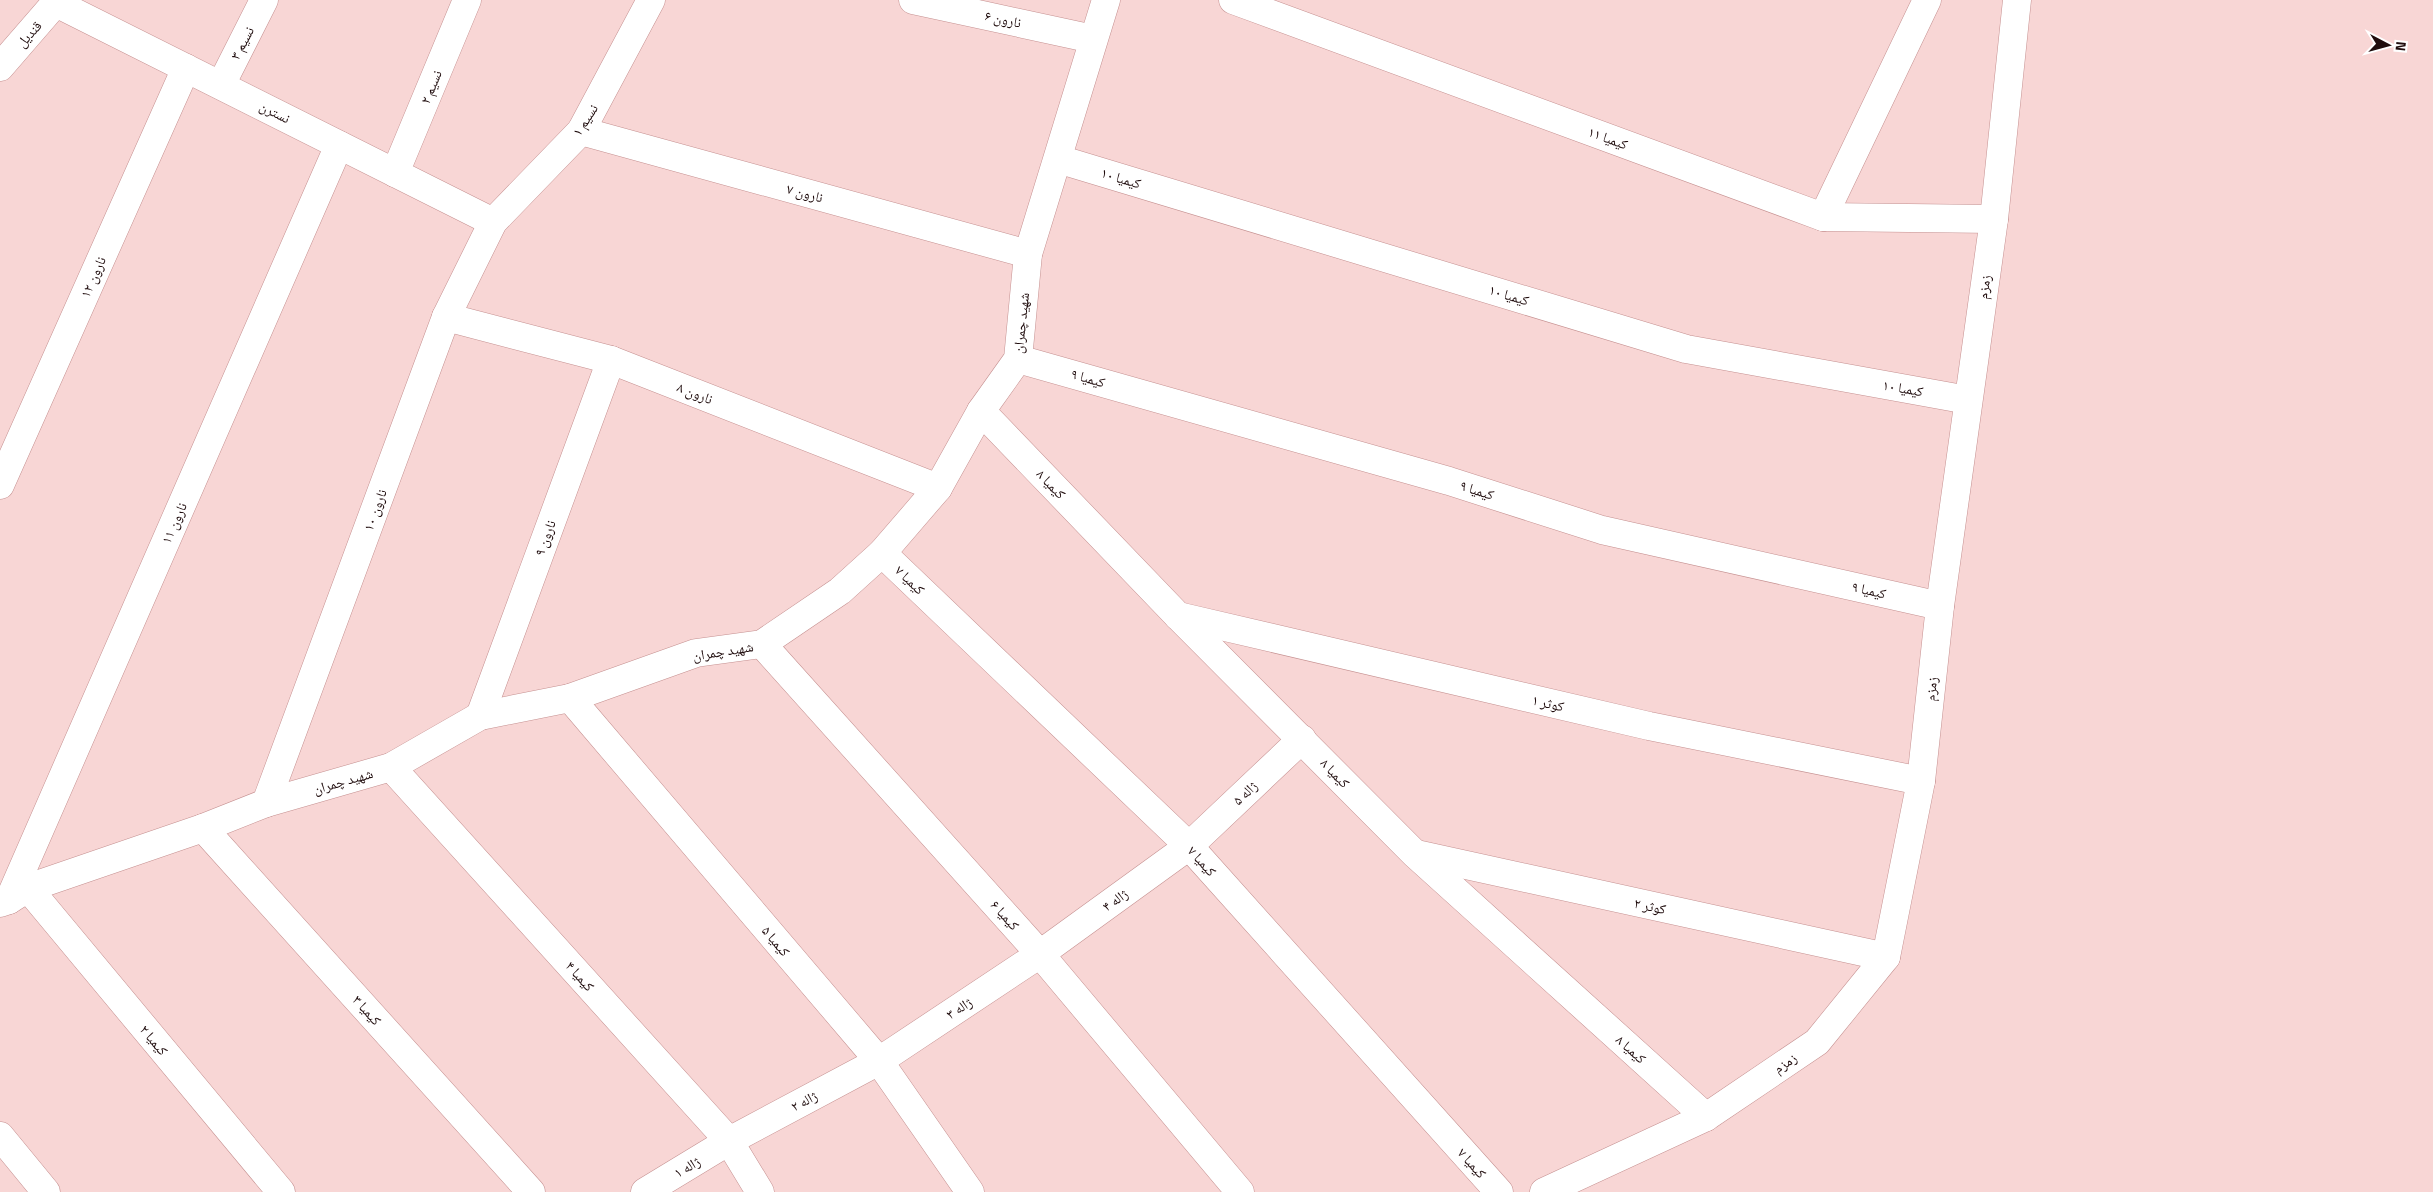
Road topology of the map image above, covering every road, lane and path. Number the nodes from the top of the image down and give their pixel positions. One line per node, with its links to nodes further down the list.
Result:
1 (264, 0): 13 (street, نسیم ۳)
2 (467, 0): 17 (street, نسیم ۲)
3 (651, 0): 14 (street, نسیم ۱)
4 (913, 0): 10 (street, نارون ۶)
5 (1106, 0): 10 (street, شهید چمران)
6 (1233, 0): 18 (street, کیمیا ۱۱)
7 (1927, 0): 18 (street)
8 (2016, 0): 19 (street, زمزم)
9 (57, 2): 11 (street, قندیل); 12 (street, نسترن)
10 (1093, 39): 16 (street, شهید چمران)
11 (0, 67)
12 (186, 68): 13 (street, نسترن); 27 (street, نارون ۱۲)
13 (221, 86): 15 (street, نسترن)
14 (582, 131): 20 (street, نسیم ۱); 21 (street, نارون ۷)
15 (340, 145): 17 (street, نسترن); 42 (street, نارون ۱۱)
16 (1058, 159): 21 (street, شهید چمران); 25 (street, کیمیا ۱۰)
17 (395, 173): 20 (street, نسترن)
18 (1823, 218): 19 (street, کیمیا ۱۱)
19 (1994, 219): 25 (street, زمزم)
20 (493, 222): 22 (street, نارون ۱۰)
21 (1028, 254): 23 (street, شهید چمران)
22 (446, 317): 24 (street, نارون ۸); 38 (street, نارون ۱۰)
23 (1018, 358): 26 (street, شهید چمران); 30 (street, کیمیا ۹)
24 (610, 360): 28 (street, نارون ۸); 34 (street, نارون ۹)
25 (1968, 400): 30 (street, زمزم)
26 (981, 411): 28 (street, شهید چمران); 31 (street, کیمیا ۸)
27 (0, 485)
28 (938, 488): 29 (street, شهید چمران)
29 (882, 553): 32 (street, شهید چمران); 40 (street, کیمیا ۷)
30 (1940, 606): 37 (street, زمزم)
31 (1178, 616): 35 (street, کیمیا ۸); 37 (street, کوثر ۱)
32 (762, 644): 33 (street, شهید چمران); 43 (street, کیمیا ۶)
33 (570, 698): 34 (street, شهید چمران); 45 (street, کیمیا ۵)
34 (480, 716): 36 (street, شهید چمران)
35 (1302, 739): 40 (street, ژاله ۵); 41 (street, کیمیا ۸)
36 (391, 767): 38 (street, شهید چمران); 48 (street, کیمیا ۴)
37 (1921, 781): 44 (street, زمزم)
38 (266, 803): 39 (street, شهید چمران)
39 (203, 828): 42 (street, شهید چمران); 51 (street, کیمیا ۳)
40 (1189, 846): 43 (street, ژاله ۴); 56 (street, کیمیا ۷)
41 (1414, 854): 44 (street, کوثر ۲); 46 (street, کیمیا ۸)
42 (12, 897): 50 (street, کیمیا ۲)
43 (1040, 954): 45 (street, ژاله ۳); 55 (street, کیمیا ۶)
44 (1886, 957): 46 (street, زمزم)
45 (879, 1061): 48 (street, ژاله ۲); 54 (street, کیمیا ۵)
46 (1706, 1117): 57 (street, زمزم)
47 (0, 1136): 49 (street)
48 (729, 1141): 52 (street, ژاله ۱); 53 (street, کیمیا ۴)
49 (46, 1192)
50 (281, 1192)
51 (531, 1192)
52 (645, 1192)
53 (760, 1192)
54 (970, 1192)
55 (1240, 1192)
56 (1498, 1192)
57 (1544, 1192)

